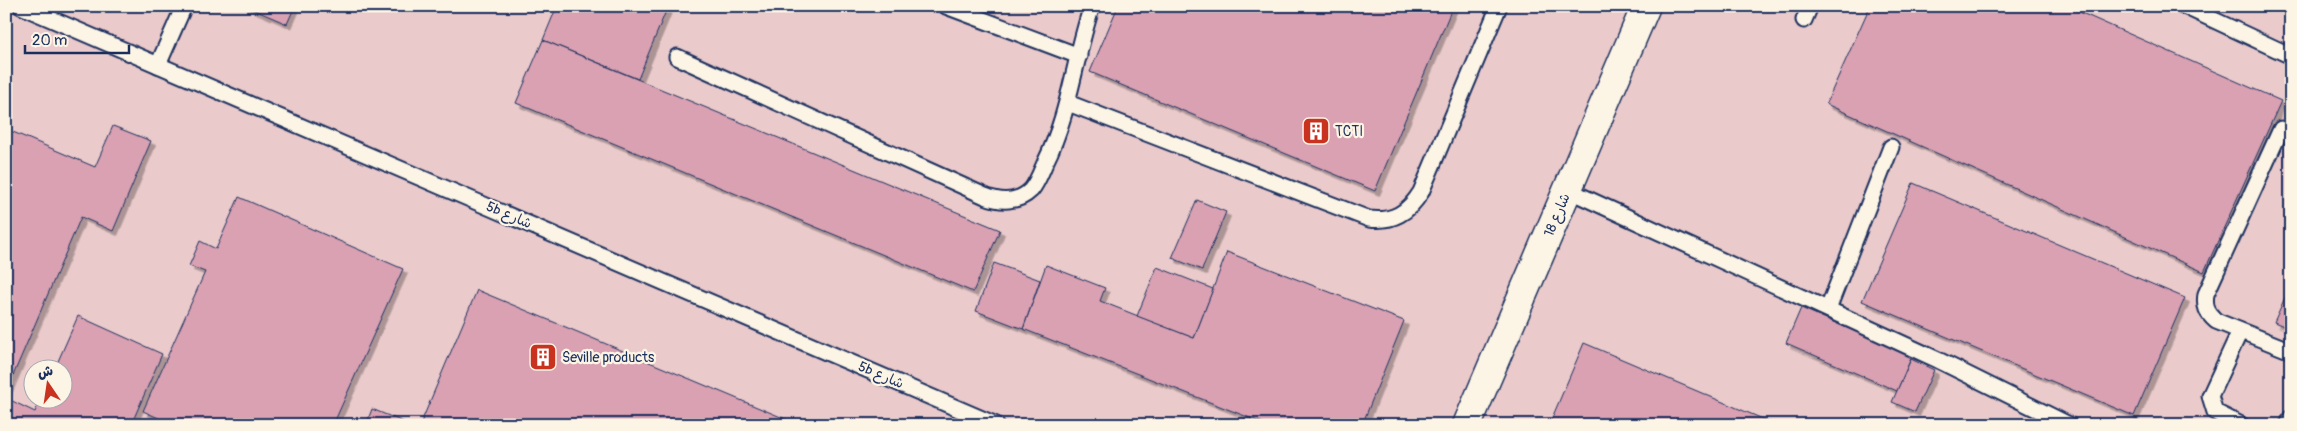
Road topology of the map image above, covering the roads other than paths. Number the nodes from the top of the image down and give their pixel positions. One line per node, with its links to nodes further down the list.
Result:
1 (21, 6): 11 (lane, 5b شارع)
2 (184, 6): 11 (lane)
3 (946, 6): 8 (lane)
4 (1092, 6): 8 (lane)
5 (1499, 6): 12 (lane)
6 (1646, 6): 15 (street, شارع 18)
7 (2184, 6): 9 (lane)
8 (1079, 56): 12 (lane)
9 (2291, 56)
10 (677, 57): 12 (lane)
11 (158, 65): 20 (lane, 5b شارع)
12 (1068, 103)
13 (2282, 129): 17 (lane)
14 (1891, 147): 16 (lane)
15 (1568, 190): 16 (lane); 21 (street, شارع 18)
16 (1828, 309): 22 (lane)
17 (2240, 331): 18 (lane); 23 (lane)
18 (2291, 351)
19 (2291, 418): 24 (lane)
20 (996, 425)
21 (1467, 425)
22 (2069, 425)
23 (2241, 425)
24 (2288, 425)

